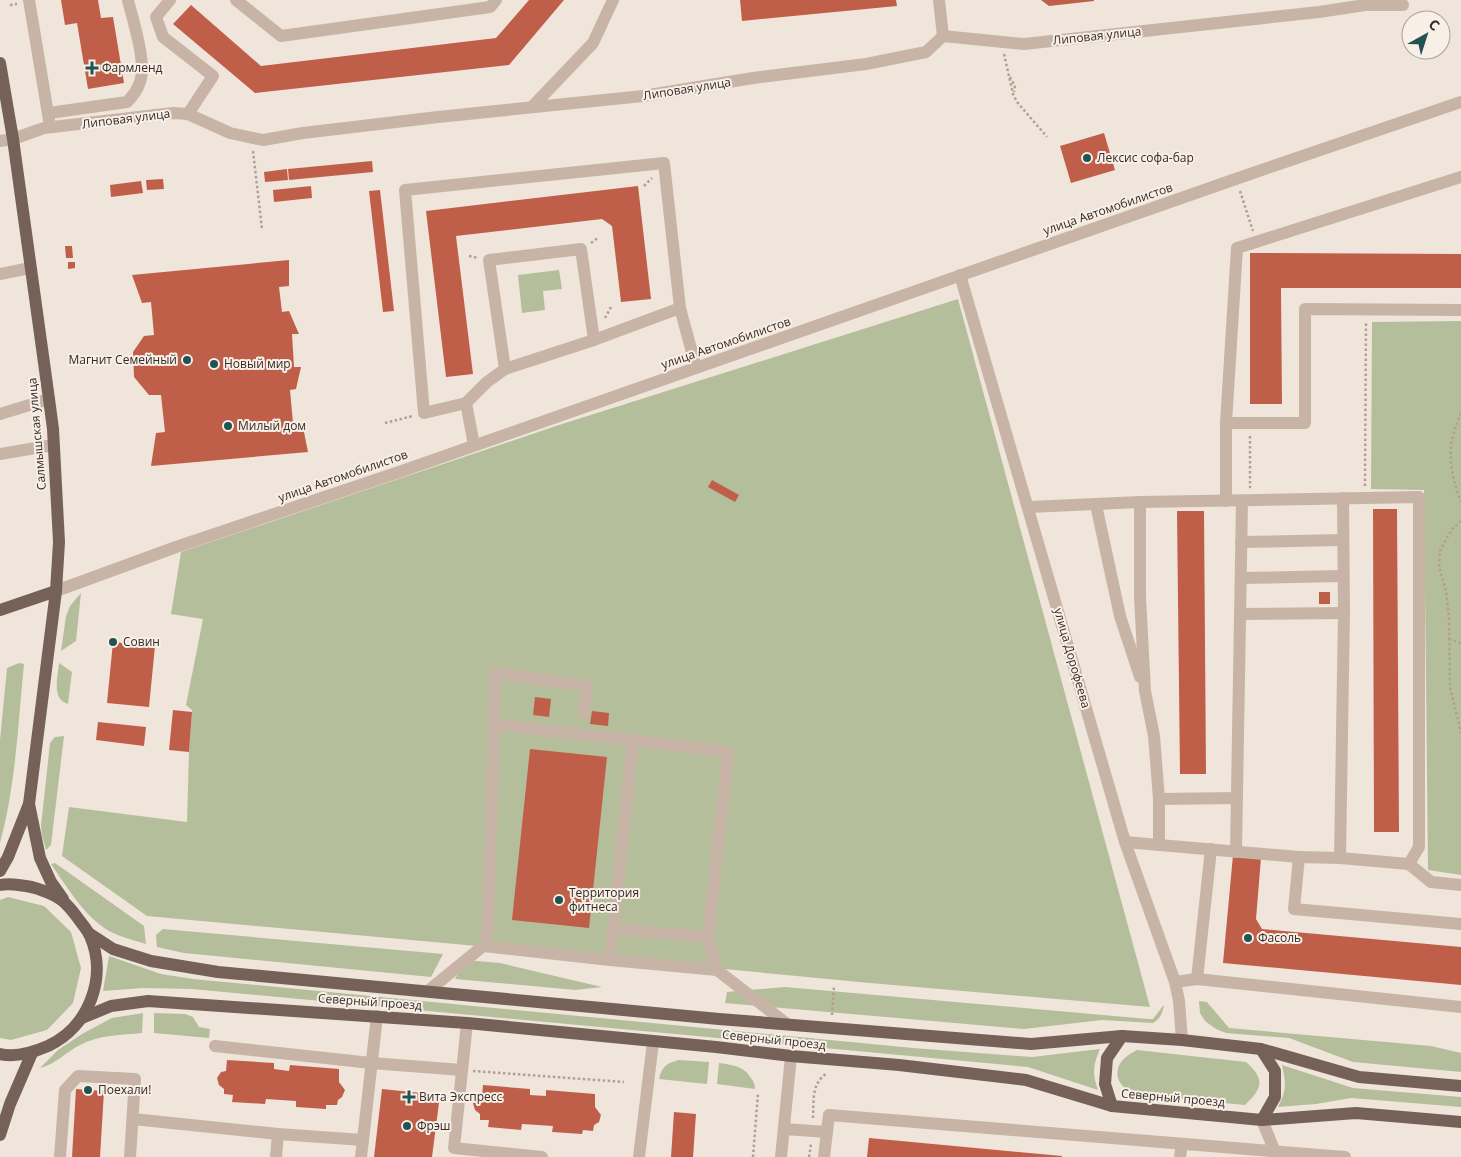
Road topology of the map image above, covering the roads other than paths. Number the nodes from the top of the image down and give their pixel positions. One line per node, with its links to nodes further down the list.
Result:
1 (29, 0): 14 (street)
2 (128, 0): 14 (street)
3 (170, 0): 15 (street)
4 (236, 0): 5 (street)
5 (496, 0)
6 (613, 0): 13 (street)
7 (939, 0): 10 (street)
8 (1368, 3): 9 (street, Липовая улица); 10 (street, Липовая улица)
9 (1403, 5)
10 (943, 36): 13 (street, Липовая улица)
11 (0, 63): 17 (main road, Салмышская улица)
12 (1461, 102): 21 (street, улица Автомобилистов)
13 (532, 107): 15 (street, Липовая улица)
14 (49, 113): 16 (street)
15 (188, 114): 16 (street, Липовая улица)
16 (50, 128): 17 (street, Липовая улица)
17 (6, 140): 19 (main road, Салмышская улица)
18 (1461, 177): 30 (street)
19 (30, 268): 20 (street); 27 (main road, Салмышская улица)
20 (0, 274)
21 (960, 275): 25 (street, улица Автомобилистов); 39 (street, улица Дорофеева)
22 (680, 308): 24 (street); 25 (street); 28 (street)
23 (1461, 310): 30 (street)
24 (594, 340): 26 (street); 26 (street)
25 (696, 368): 32 (street, улица Автомобилистов)
26 (505, 370): 28 (street)
27 (49, 399): 29 (street); 31 (main road, Салмышская улица)
28 (466, 403): 32 (street)
29 (0, 414)
30 (1226, 423): 35 (street)
31 (53, 445): 33 (street); 44 (main road, Салмышская улица)
32 (474, 445): 44 (street, улица Автомобилистов)
33 (0, 454)
34 (1343, 498): 36 (street); 40 (street); 61 (street)
35 (1226, 501): 36 (street); 37 (street)
36 (1242, 501): 41 (street)
37 (1140, 502): 38 (street); 48 (street)
38 (1096, 505): 39 (street); 48 (street)
39 (1029, 507): 55 (street, улица Дорофеева)
40 (1342, 540): 41 (street); 42 (street)
41 (1241, 542): 43 (street)
42 (1343, 576): 43 (street); 46 (street)
43 (1241, 578): 47 (street)
44 (56, 590): 45 (main road, улица Автомобилистов); 54 (main road, Салмышская улица)
45 (0, 610)
46 (1344, 613): 47 (street); 60 (street)
47 (1240, 614): 52 (street)
48 (1145, 691): 53 (street)
49 (584, 713): 50 (street)
50 (494, 724): 51 (street); 70 (street)
51 (633, 740): 67 (street); 69 (street)
52 (1237, 798): 53 (street); 58 (street)
53 (1159, 799): 56 (street)
54 (29, 804): 62 (main road); 65 (main road)
55 (1125, 842): 56 (street); 74 (street, улица Дорофеева)
56 (1159, 845): 57 (street)
57 (1211, 850): 58 (street); 73 (street)
58 (1236, 852): 59 (street)
59 (1299, 858): 60 (street); 66 (street)
60 (1340, 858): 61 (street)
61 (1409, 864): 64 (street)
62 (0, 871)
63 (0, 885): 65 (main road)
64 (1461, 885)
65 (66, 903): 68 (main road)
66 (1461, 924)
67 (613, 929): 69 (street); 71 (street)
68 (90, 934): 75 (main road, Северный проезд); 78 (main road)
69 (708, 937): 72 (street)
70 (484, 946): 71 (street); 75 (street)
71 (610, 960): 72 (street)
72 (717, 970): 80 (street)
73 (1197, 979): 74 (street); 76 (street)
74 (1174, 982): 82 (street, улица Дорофеева)
75 (428, 991): 80 (main road, Северный проезд)
76 (1461, 1007)
77 (377, 1016): 78 (main road, Северный проезд); 79 (main road, Северный проезд); 89 (street)
78 (82, 1018): 86 (main road)
79 (466, 1023): 83 (main road, Северный проезд); 90 (street)
80 (787, 1024): 81 (main road, Северный проезд)
81 (1122, 1036): 82 (main road, Северный проезд); 92 (main road)
82 (1182, 1040): 85 (main road, Северный проезд)
83 (653, 1042): 88 (main road, Северный проезд); 110 (street)
84 (215, 1046): 89 (street)
85 (1261, 1049): 91 (main road, Северный проезд); 94 (main road)
86 (32, 1053): 87 (main road); 99 (main road)
87 (0, 1054)
88 (791, 1056): 92 (main road, Северный проезд); 96 (street)
89 (371, 1063): 90 (street); 100 (street)
90 (462, 1070): 102 (street)
91 (1461, 1086)
92 (1112, 1106): 94 (main road, Северный проезд)
93 (133, 1119): 98 (street); 104 (street); 105 (street)
94 (1262, 1120): 95 (main road, Северный проезд); 103 (street)
95 (1461, 1122)
96 (784, 1129): 97 (street); 111 (street)
97 (827, 1132): 101 (street); 112 (street)
98 (278, 1134): 100 (street); 106 (street)
99 (0, 1135)
100 (363, 1140): 107 (street)
101 (1182, 1144): 103 (street); 113 (street)
102 (453, 1152): 108 (street)
103 (1275, 1154): 114 (street)
104 (60, 1157)
105 (130, 1157)
106 (276, 1157)
107 (361, 1157)
108 (538, 1157): 109 (street)
109 (542, 1157)
110 (639, 1157)
111 (781, 1157)
112 (824, 1157)
113 (1180, 1157)
114 (1345, 1157)

